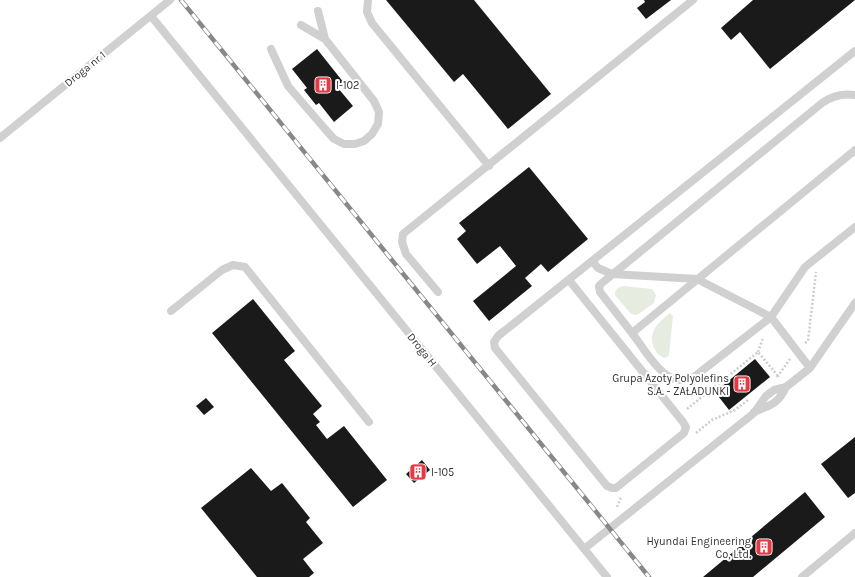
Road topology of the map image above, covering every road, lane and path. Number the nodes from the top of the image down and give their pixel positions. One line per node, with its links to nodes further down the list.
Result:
1 (170, 0): 5 (lane, Droga nr 1)
2 (368, 0): 13 (lane)
3 (693, 0): 13 (lane)
4 (318, 11): 7 (lane)
5 (151, 16): 11 (lane, Droga nr 1); 30 (lane, Droga H)
6 (301, 25): 7 (lane)
7 (325, 39): 8 (lane)
8 (271, 49)
9 (855, 51): 15 (lane)
10 (855, 95): 17 (lane)
11 (0, 138)
12 (855, 150): 18 (lane)
13 (489, 166): 20 (lane)
14 (855, 227): 23 (lane)
15 (592, 261): 17 (lane); 19 (lane)
16 (816, 270): 25 (path)
17 (612, 274): 18 (lane); 24 (lane)
18 (697, 279): 23 (lane); 24 (lane)
19 (569, 280): 19 (lane)
20 (438, 292)
21 (855, 303): 26 (lane)
22 (171, 311): 28 (lane)
23 (771, 317): 24 (lane); 25 (lane)
24 (632, 332)
25 (796, 350): 26 (lane); 27 (path)
26 (810, 368): 30 (lane)
27 (778, 376)
28 (369, 422)
29 (855, 533): 32 (lane)
30 (584, 549): 31 (lane, Droga H)
31 (607, 577)
32 (802, 577)

